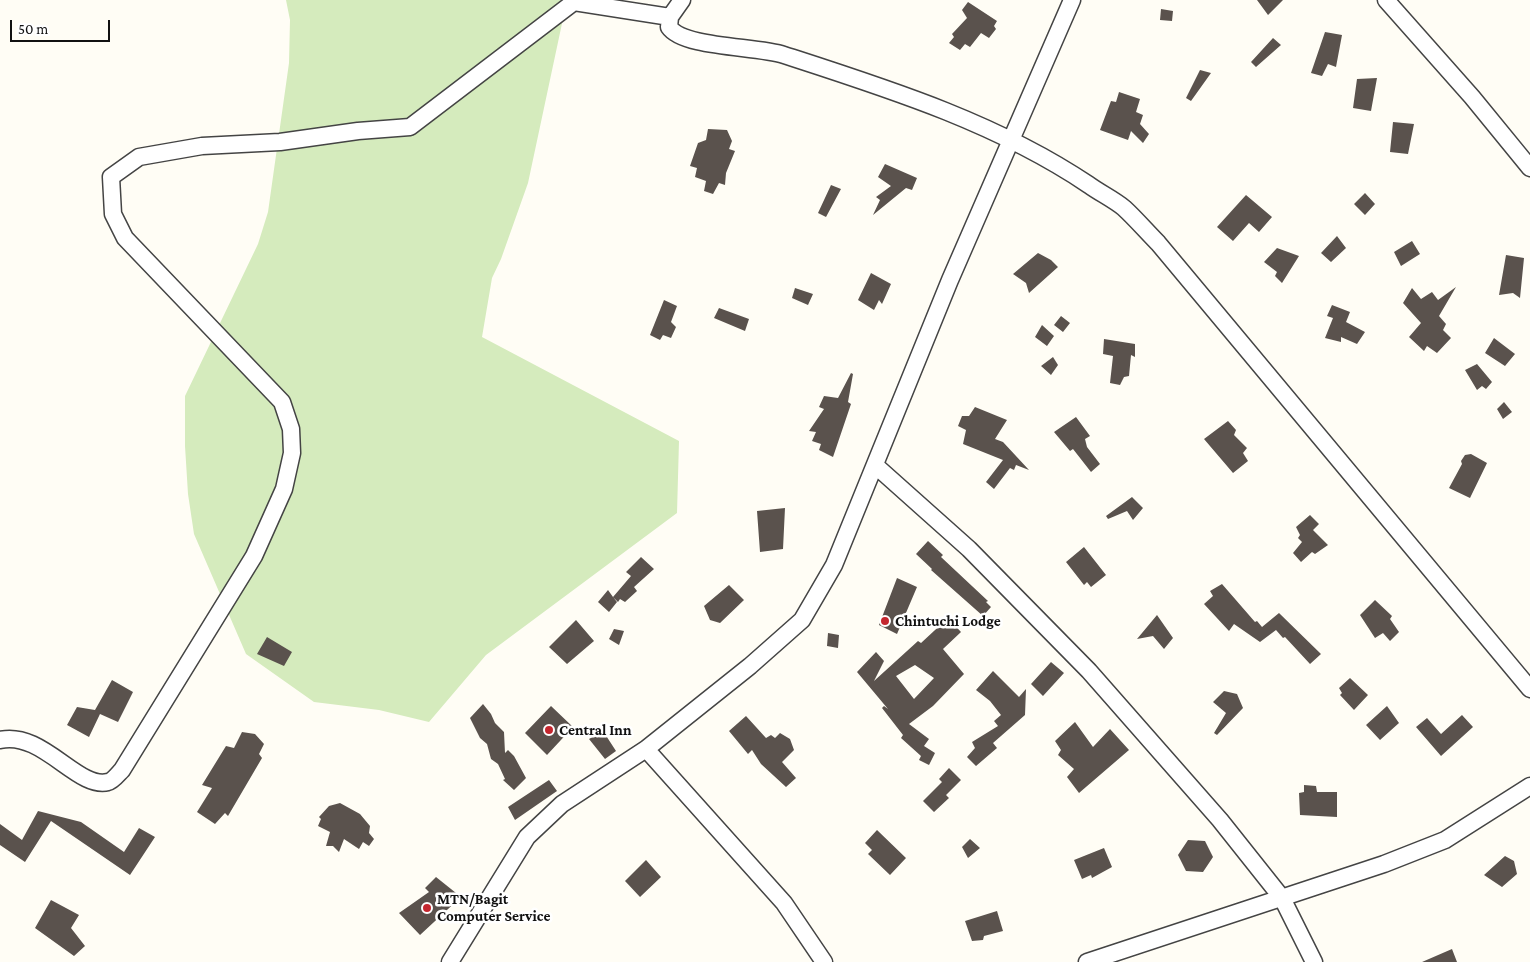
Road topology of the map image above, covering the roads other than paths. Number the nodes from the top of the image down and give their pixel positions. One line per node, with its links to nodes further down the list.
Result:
1 (682, 0): 4 (street)
2 (1072, 0): 5 (street)
3 (1386, 0): 6 (street)
4 (670, 17): 5 (street); 9 (street)
5 (1013, 140): 7 (street); 8 (street)
6 (1530, 168)
7 (876, 466): 10 (street); 12 (street)
8 (1530, 690)
9 (0, 740)
10 (646, 749): 13 (street); 14 (street)
11 (1530, 786): 12 (street)
12 (1282, 898): 15 (street); 16 (street)
13 (450, 962)
14 (824, 962)
15 (1087, 962)
16 (1314, 962)

